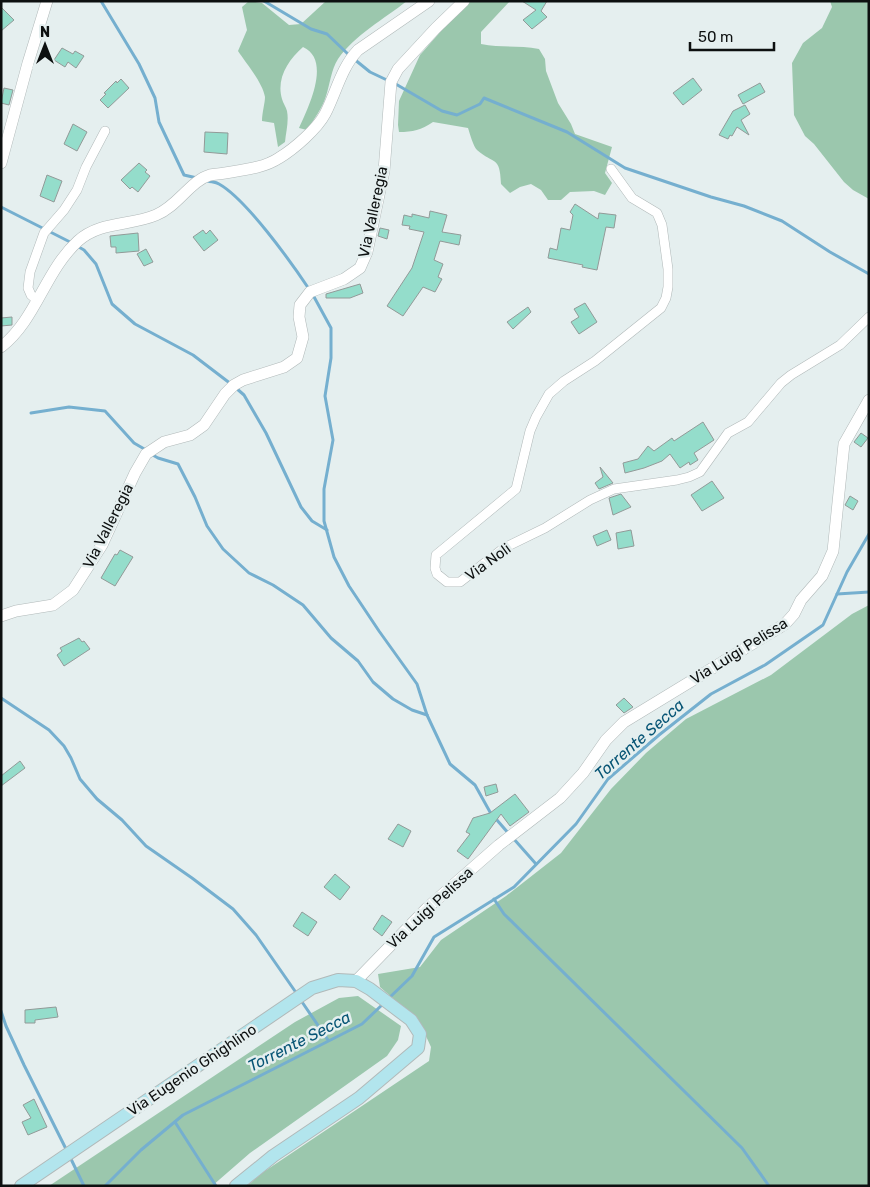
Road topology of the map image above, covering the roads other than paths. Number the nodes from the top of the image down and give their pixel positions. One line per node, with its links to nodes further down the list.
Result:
1 (430, 1): 7 (street)
2 (464, 1): 11 (street, Via Valleregia)
3 (44, 4): 5 (street)
4 (106, 131): 7 (street)
5 (1, 163)
6 (611, 169): 8 (street, Via Noli)
7 (37, 300): 9 (street)
8 (869, 317)
9 (1, 348)
10 (869, 400): 12 (street, Via Luigi Pelissa)
11 (1, 616)
12 (356, 981): 13 (main road, Via Eugenio Ghighlino); 14 (main road)
13 (21, 1186)
14 (236, 1186)

